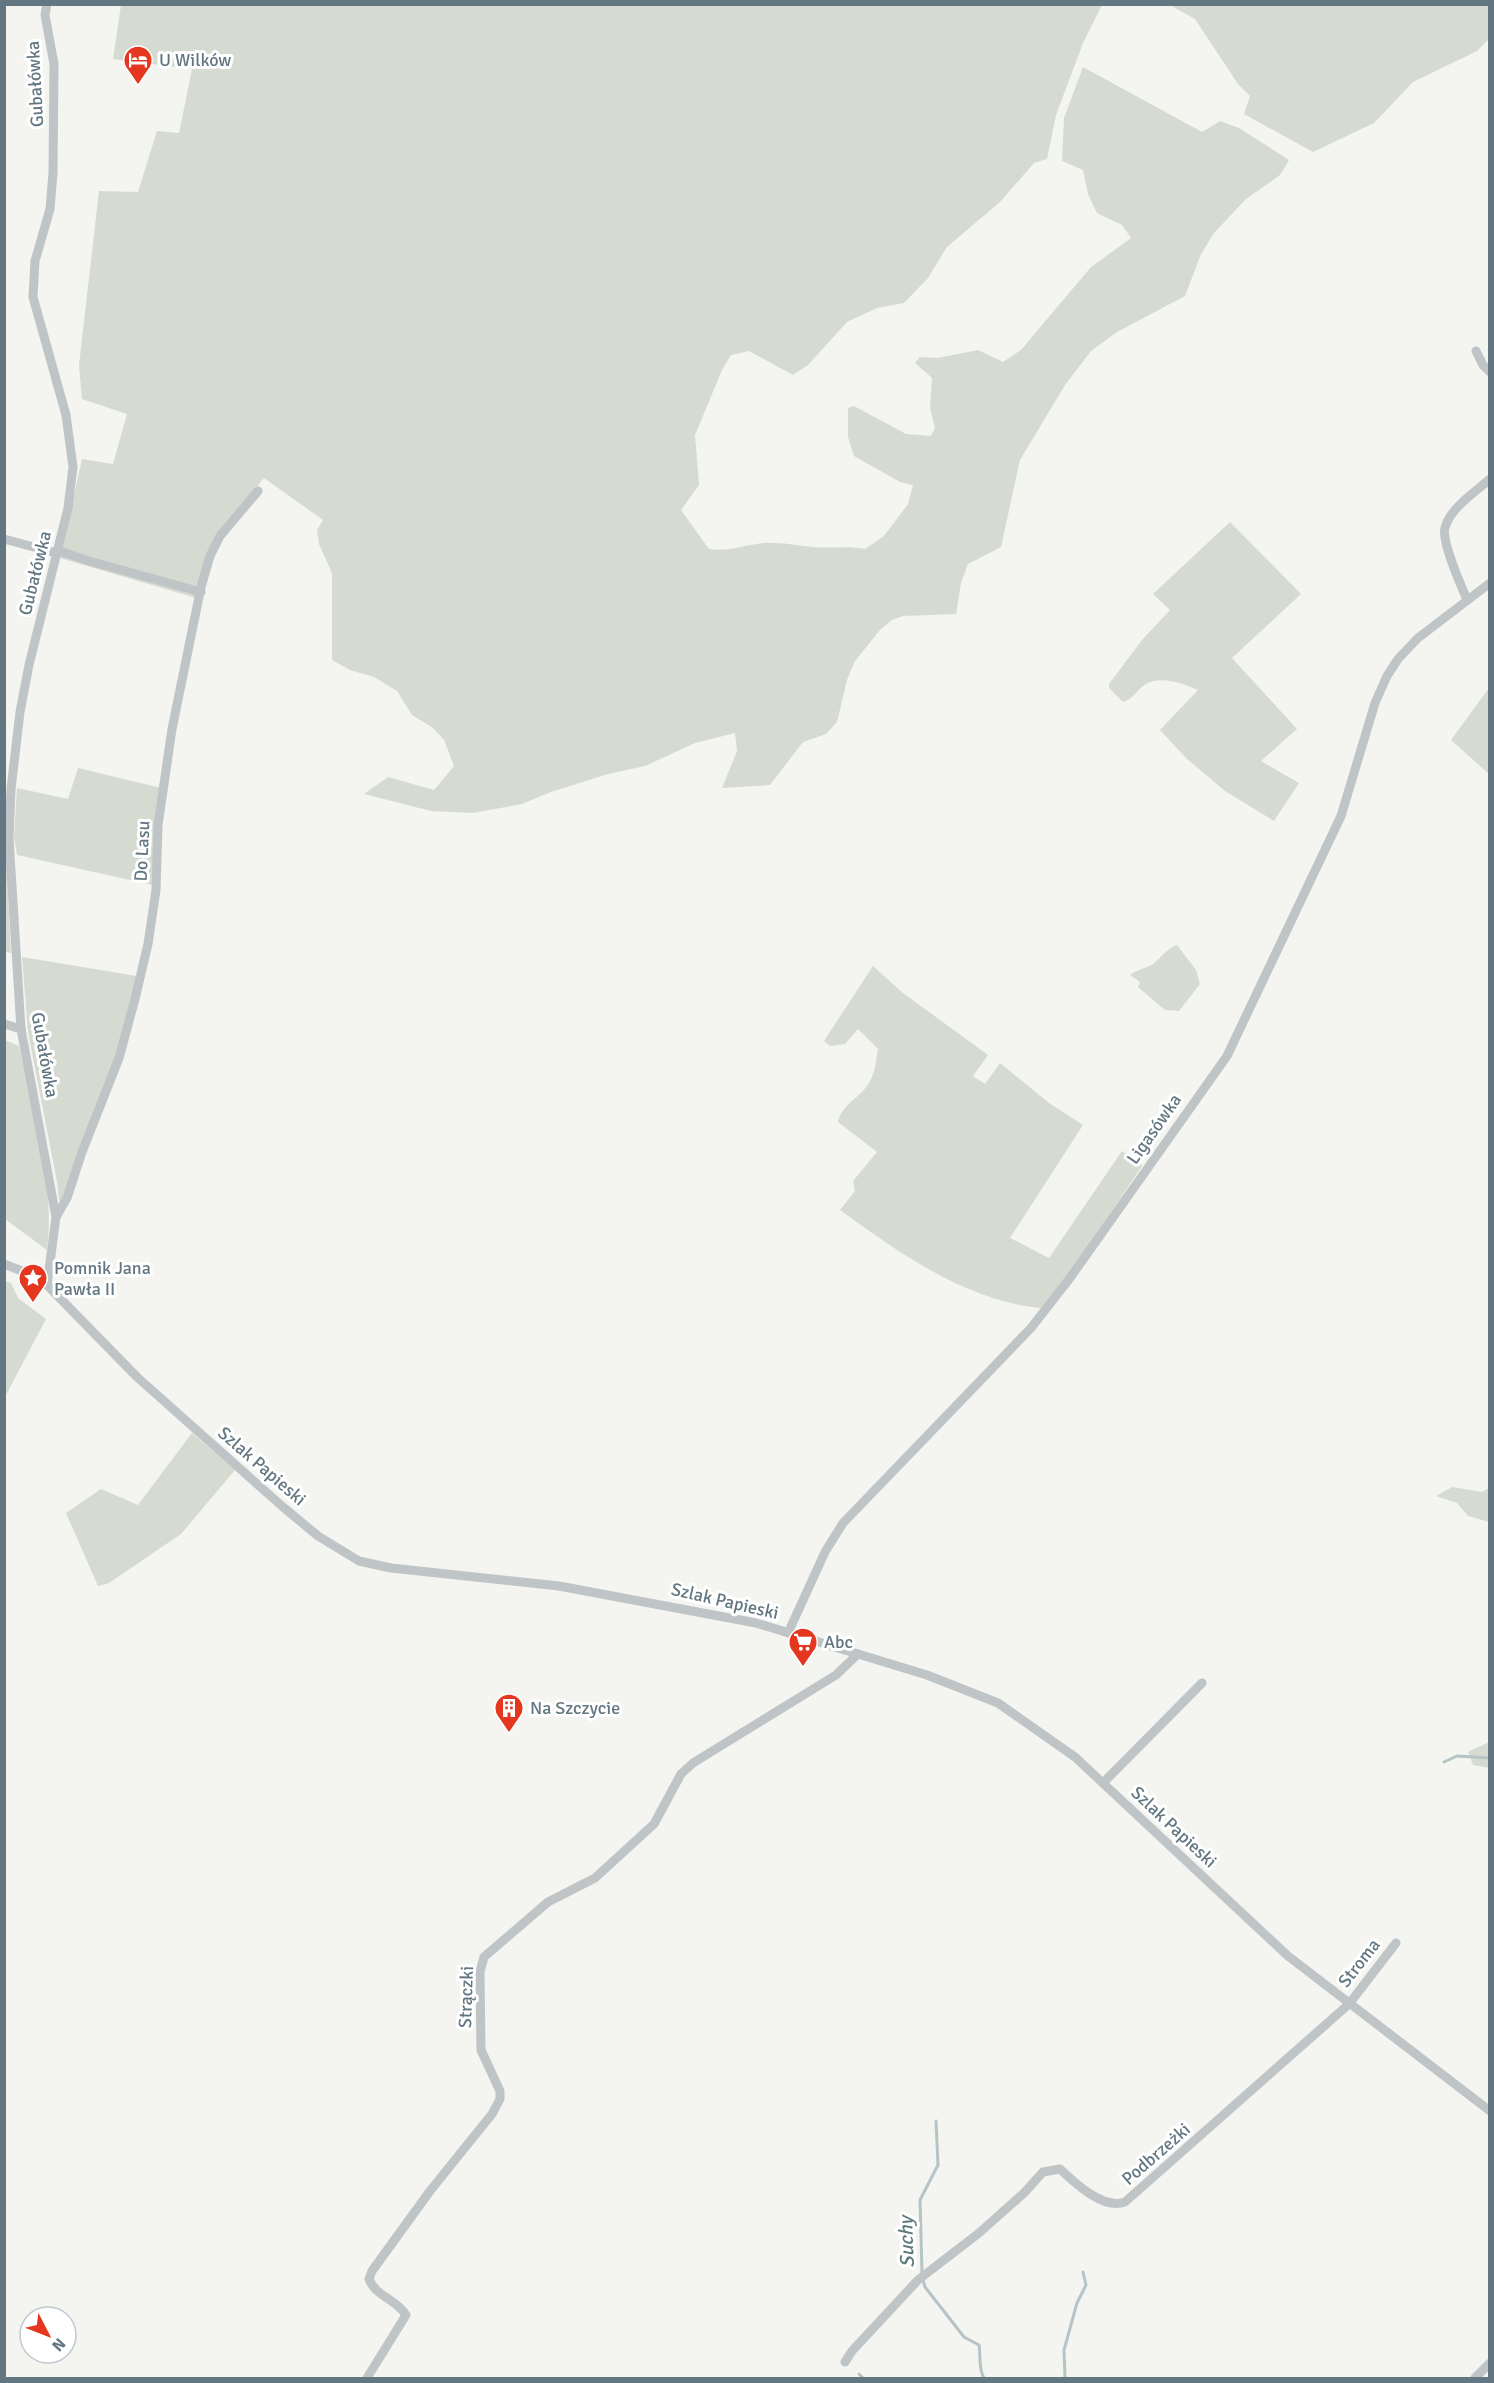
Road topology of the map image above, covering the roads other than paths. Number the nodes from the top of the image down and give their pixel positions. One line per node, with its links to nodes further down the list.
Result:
1 (47, 4): 7 (street, Gubałówka)
2 (1476, 351): 3 (street)
3 (1490, 372)
4 (1490, 479): 10 (street)
5 (258, 491): 9 (street, Do Lasu)
6 (4, 539): 7 (street)
7 (57, 552): 9 (street); 12 (street, Gubałówka)
8 (1490, 583): 10 (street, Ligasówka)
9 (201, 592): 13 (street, Do Lasu)
10 (1467, 600): 16 (street, Ligasówka)
11 (4, 1024): 12 (street)
12 (21, 1029): 13 (street, Gubałówka)
13 (56, 1217): 15 (street, Gubałówka)
14 (4, 1264): 15 (street)
15 (47, 1285): 16 (street, Szlak Papieski)
16 (788, 1633): 17 (street, Szlak Papieski)
17 (858, 1654): 19 (street, Szlak Papieski); 25 (street, Strączki)
18 (1202, 1683): 19 (street)
19 (1103, 1783): 21 (street, Szlak Papieski)
20 (1396, 1943): 21 (street, Stroma)
21 (1349, 2004): 22 (street, Szlak Papieski); 23 (street, Podbrzeżki)
22 (1490, 2111)
23 (845, 2362)
24 (1490, 2363): 26 (street)
25 (367, 2379)
26 (1475, 2379)

